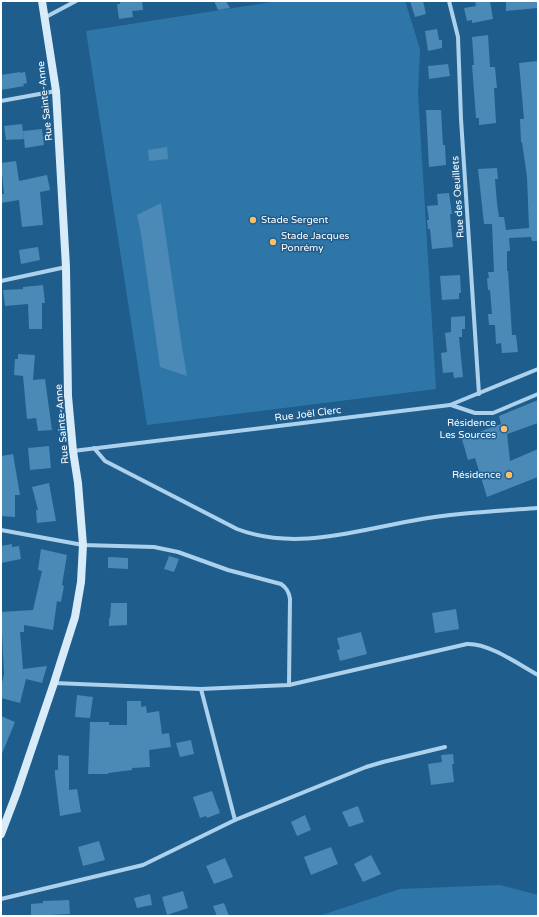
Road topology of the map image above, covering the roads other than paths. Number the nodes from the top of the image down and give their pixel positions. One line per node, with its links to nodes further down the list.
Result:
1 (42, 1): 4 (main road, Rue Sainte-Anne)
2 (76, 1): 4 (street)
3 (449, 1): 10 (street, Rue des Oeuillets)
4 (44, 18): 5 (main road, Rue Sainte-Anne)
5 (56, 91): 6 (street); 7 (main road, Rue Sainte-Anne)
6 (1, 102)
7 (66, 267): 8 (street); 14 (main road, Rue Sainte-Anne)
8 (1, 281)
9 (538, 369): 10 (street, Rue Joël Clerc)
10 (479, 394): 12 (street, Rue Joël Clerc)
11 (538, 394): 12 (street)
12 (450, 405): 13 (street, Rue Joël Clerc)
13 (94, 448): 14 (street, Rue Joël Clerc); 15 (street)
14 (73, 451): 17 (main road, Rue Sainte-Anne)
15 (538, 508)
16 (1, 530): 17 (street)
17 (83, 546): 19 (main road, Rue Sainte-Anne); 20 (street)
18 (538, 675): 20 (street)
19 (54, 683): 21 (street); 24 (main road, Rue Sainte-Anne)
20 (289, 685): 21 (street)
21 (201, 689): 23 (street)
22 (445, 747): 23 (street)
23 (236, 820): 25 (street)
24 (1, 834)
25 (1, 899)

